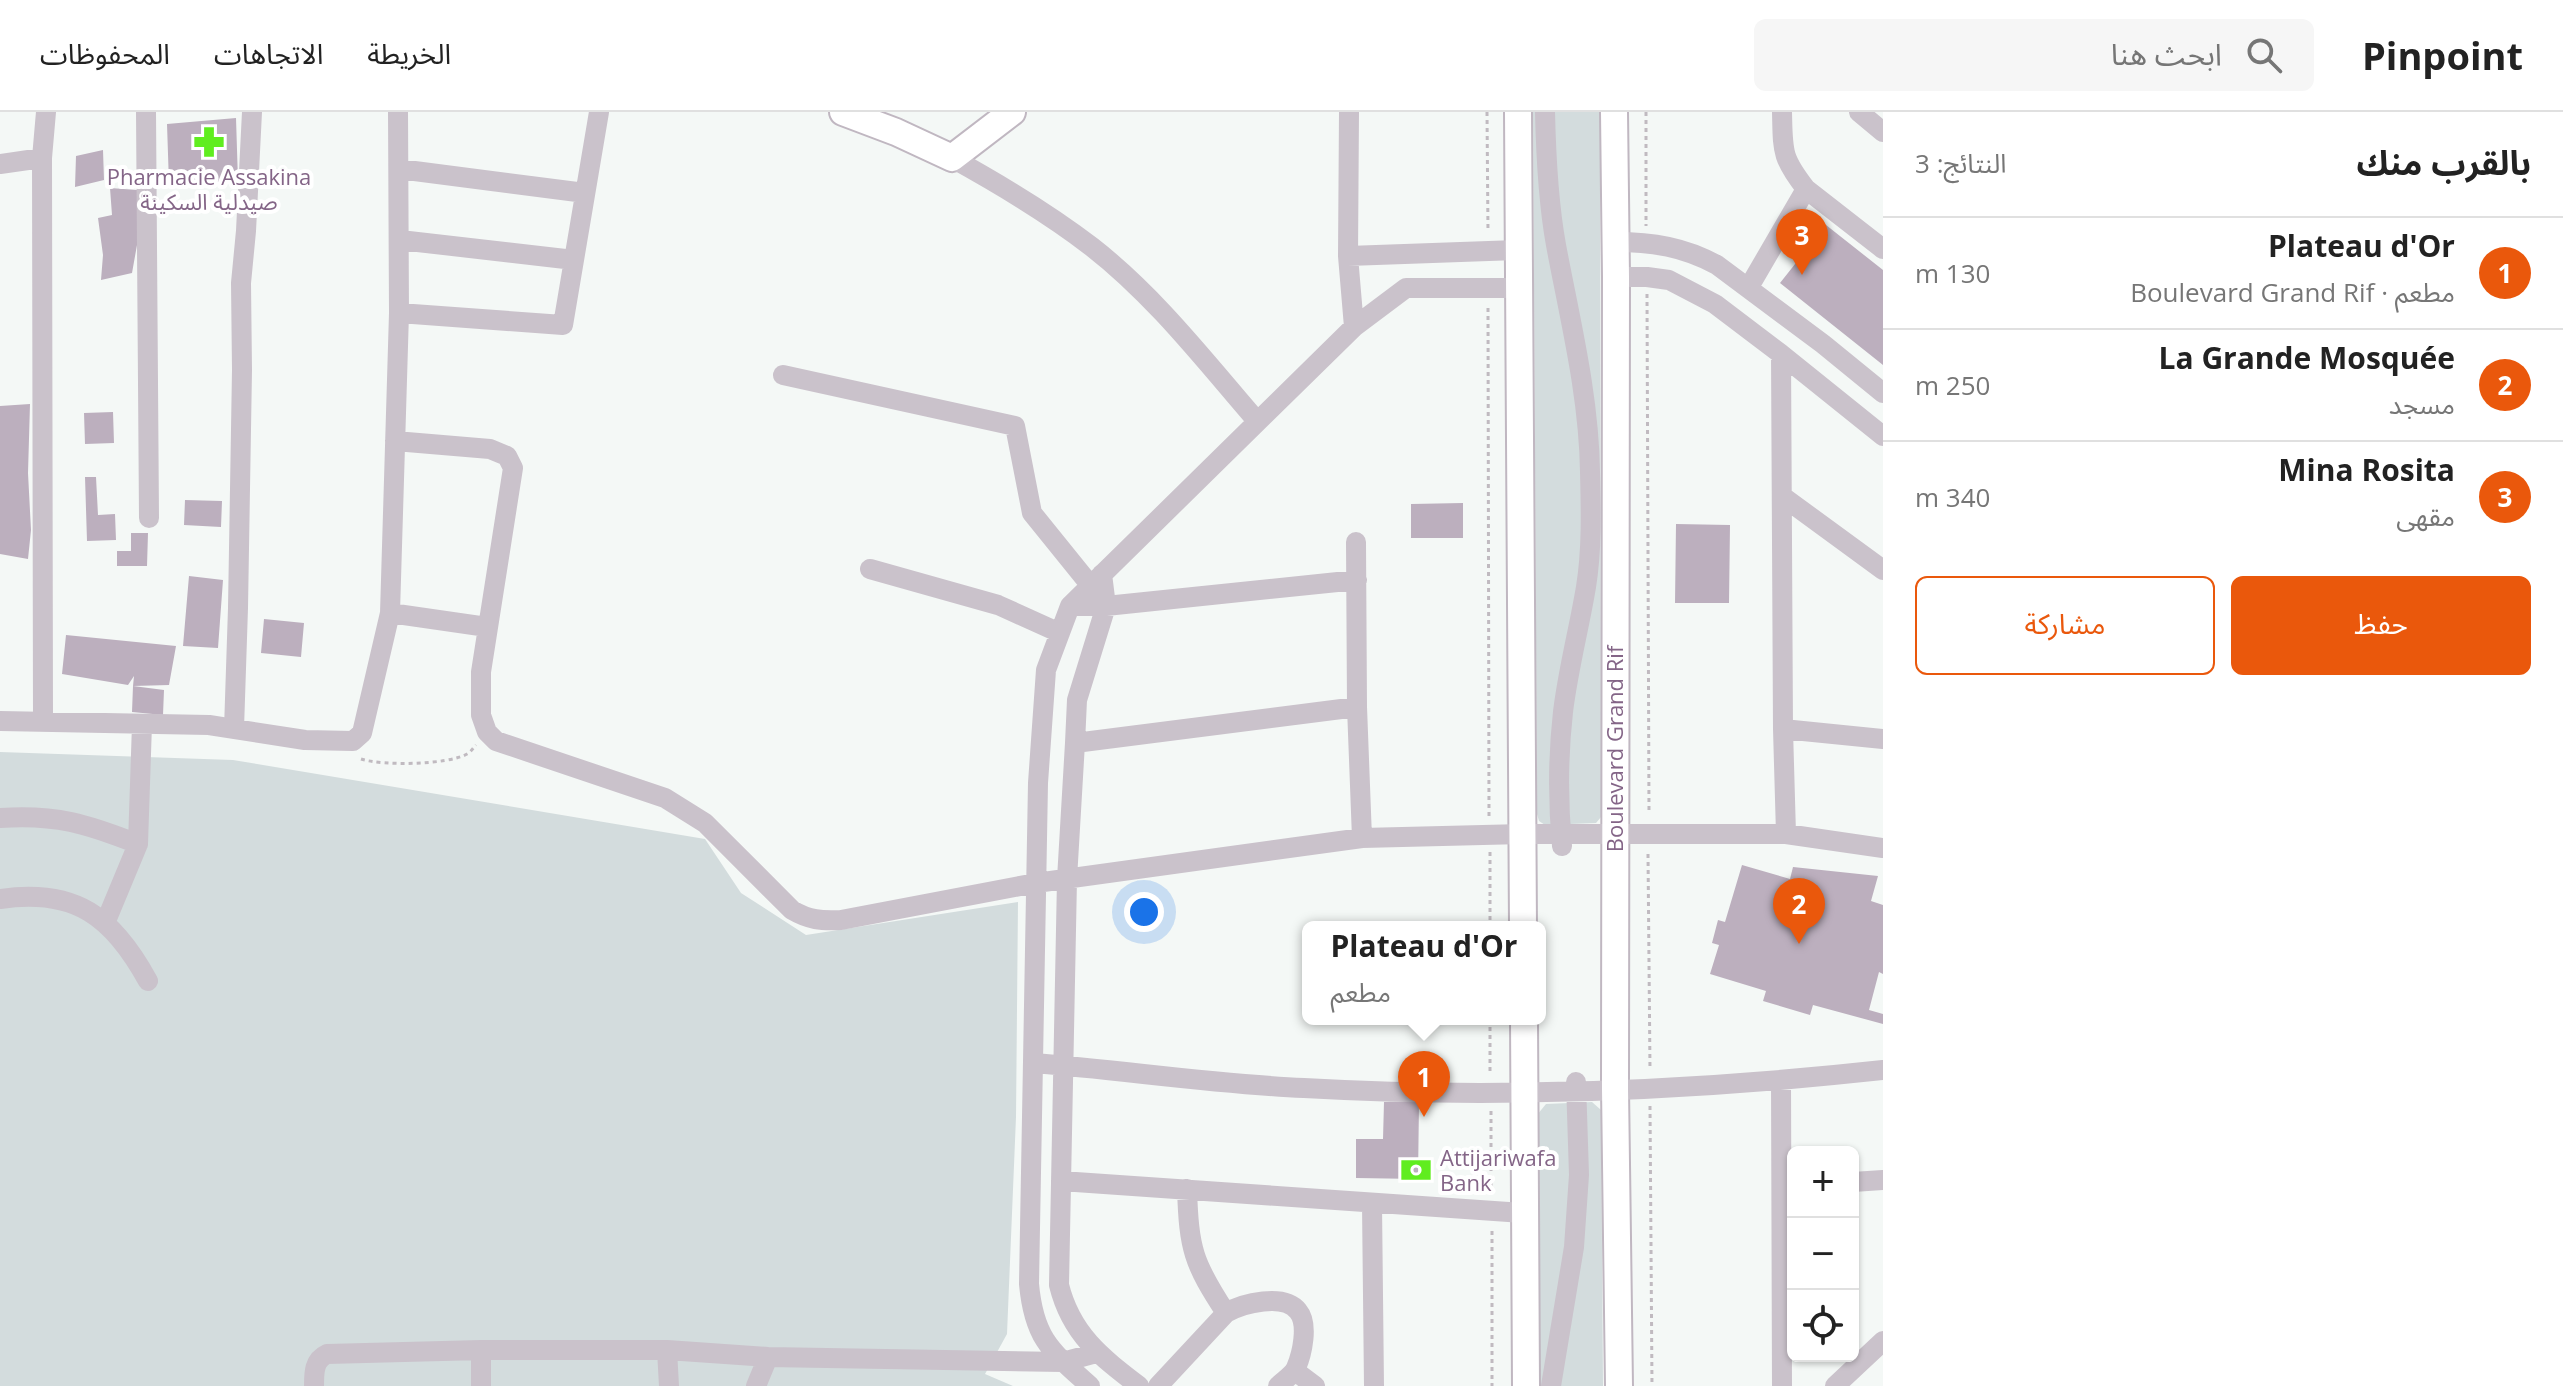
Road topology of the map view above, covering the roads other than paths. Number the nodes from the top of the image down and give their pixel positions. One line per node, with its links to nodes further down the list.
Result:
1 (46, 112): 16 (street)
2 (146, 112): 40 (street)
3 (252, 112): 55 (street)
4 (398, 112): 19 (street)
5 (599, 112): 21 (street)
6 (843, 112): 17 (street)
7 (1012, 112): 14 (street)
8 (1349, 112): 26 (street)
9 (1518, 112): 25 (street)
10 (1545, 112): 64 (street)
11 (1614, 112): 23 (street, Boulevard Grand Rif)
12 (1782, 112): 20 (street)
13 (1859, 112): 15 (street)
14 (981, 124): 17 (street)
15 (1883, 132)
16 (42, 158): 18 (street); 53 (street)
17 (952, 158): 36 (street)
18 (0, 164)
19 (399, 169): 21 (street); 22 (street)
20 (1806, 189): 24 (street); 29 (street)
21 (585, 193): 27 (street)
22 (400, 240): 27 (street); 31 (street)
23 (1615, 242): 28 (street, Boulevard Grand Rif); 29 (street)
24 (1883, 249)
25 (1517, 250): 26 (street); 30 (street)
26 (1348, 256): 32 (street)
27 (574, 260): 31 (street)
28 (1616, 277): 33 (street); 62 (street, Boulevard Grand Rif)
29 (1749, 287): 35 (street)
30 (1518, 288): 32 (street); 60 (street)
31 (399, 313): 38 (street)
32 (1354, 327): 36 (street)
33 (1781, 354): 37 (street); 39 (street)
34 (783, 375): 44 (street)
35 (1883, 393)
36 (1257, 421): 44 (street)
37 (1883, 436)
38 (395, 441): 48 (street); 49 (street)
39 (1782, 496): 43 (street); 56 (street)
40 (149, 518)
41 (1356, 542): 45 (street)
42 (870, 569): 50 (street)
43 (1883, 570)
44 (1096, 580): 46 (street); 47 (street)
45 (1357, 580): 47 (street); 51 (street)
46 (1070, 606): 47 (street); 50 (street)
47 (1106, 606): 58 (street)
48 (390, 613): 49 (street); 55 (street)
49 (487, 627): 68 (street)
50 (1060, 633): 68 (street)
51 (1357, 707): 58 (street); 63 (street)
52 (0, 721): 53 (street)
53 (43, 721): 54 (street)
54 (142, 724): 55 (street); 65 (street)
55 (234, 729)
56 (1783, 729): 57 (street); 61 (street)
57 (1883, 739)
58 (1075, 743): 67 (street)
59 (0, 818): 65 (street)
60 (1523, 834): 63 (street); 64 (street); 71 (street)
61 (1786, 834): 62 (street); 66 (street)
62 (1614, 835): 64 (street); 79 (street, Boulevard Grand Rif)
63 (1362, 838): 67 (street)
64 (1561, 840)
65 (138, 844): 70 (street)
66 (1883, 848)
67 (1067, 879): 68 (street); 75 (street)
68 (1036, 883): 74 (street)
69 (0, 899): 70 (street)
70 (106, 921): 72 (street)
71 (1523, 921)
72 (148, 981)
73 (1524, 1025): 80 (street)
74 (1033, 1063): 75 (street); 94 (street)
75 (1063, 1065): 80 (street); 82 (street)
76 (1883, 1070): 77 (street)
77 (1781, 1081): 79 (street); 84 (street)
78 (1576, 1086): 79 (street); 80 (street); 107 (street)
79 (1615, 1089): 108 (street, Boulevard Grand Rif)
80 (1524, 1093): 87 (street)
81 (1883, 1180): 83 (street)
82 (1061, 1181): 85 (street); 92 (street)
83 (1859, 1182)
84 (1787, 1187): 109 (street)
85 (1187, 1189): 86 (street); 88 (street)
86 (1372, 1204): 87 (street); 105 (street)
87 (1523, 1213): 106 (street)
88 (1226, 1313): 95 (street); 102 (street)
89 (1883, 1341): 110 (street)
90 (481, 1350): 91 (street); 96 (street); 97 (street)
91 (667, 1350): 93 (street); 98 (street)
92 (1096, 1353): 94 (street); 101 (street)
93 (768, 1357): 94 (street); 99 (street)
94 (1063, 1362): 100 (street)
95 (1295, 1371): 103 (street); 104 (street)
96 (314, 1386)
97 (481, 1386)
98 (669, 1386)
99 (756, 1386)
100 (1090, 1386)
101 (1139, 1386)
102 (1158, 1386)
103 (1278, 1386)
104 (1315, 1386)
105 (1374, 1386)
106 (1526, 1386)
107 (1551, 1386)
108 (1619, 1386)
109 (1782, 1386)
110 (1835, 1386)

